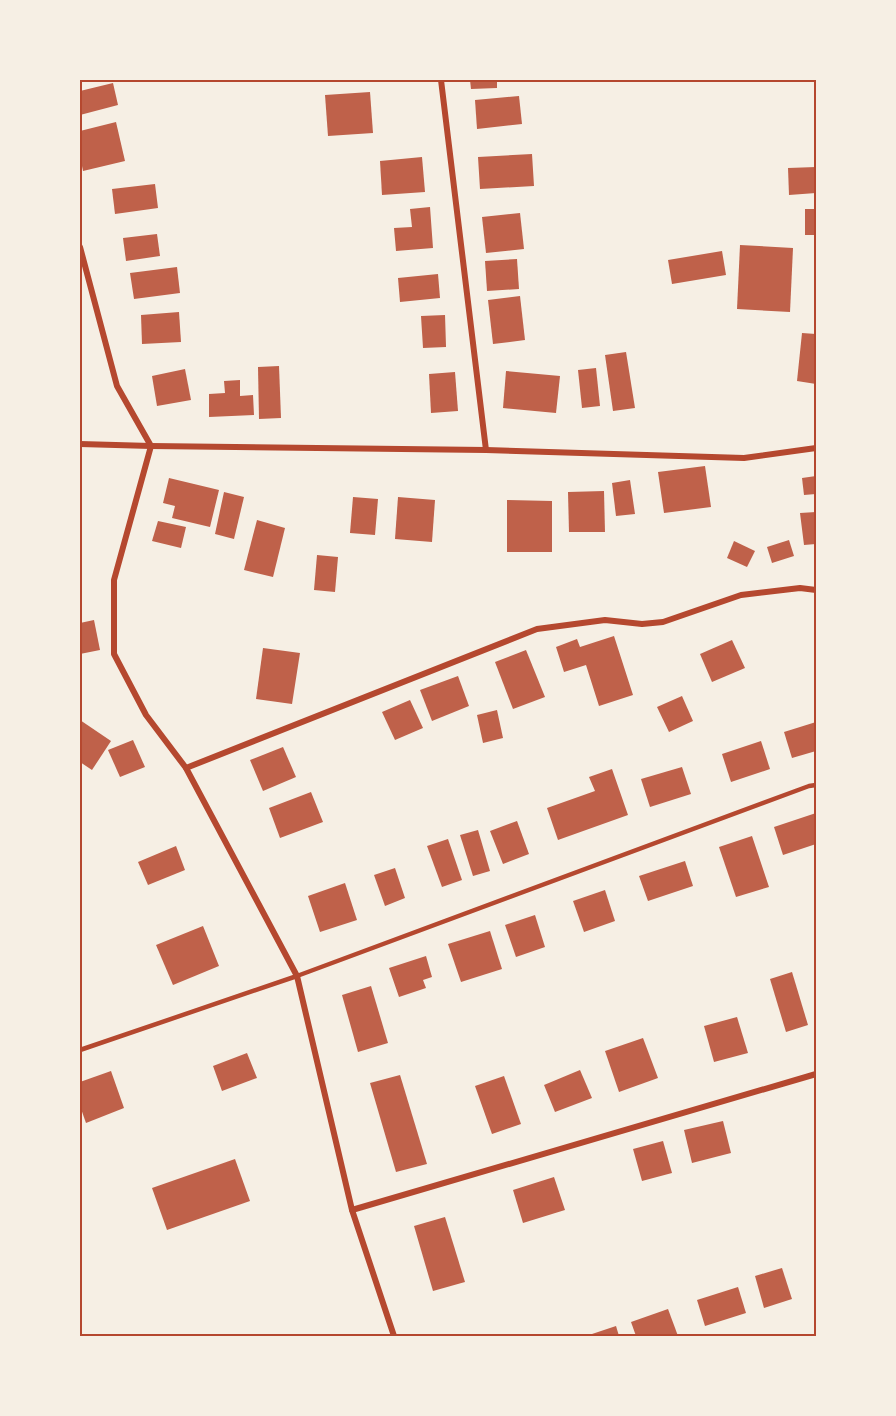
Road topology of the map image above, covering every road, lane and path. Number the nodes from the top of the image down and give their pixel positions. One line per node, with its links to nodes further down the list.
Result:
1 (441, 80): 6 (street)
2 (80, 247): 4 (street)
3 (80, 444): 4 (street)
4 (151, 446): 6 (street); 8 (street)
5 (816, 448): 6 (street)
6 (486, 450)
7 (816, 590): 8 (street)
8 (186, 768): 10 (street)
9 (816, 785): 10 (lane)
10 (297, 976): 11 (lane); 13 (street)
11 (80, 1050)
12 (816, 1074): 13 (street)
13 (352, 1210): 14 (street)
14 (394, 1336)

